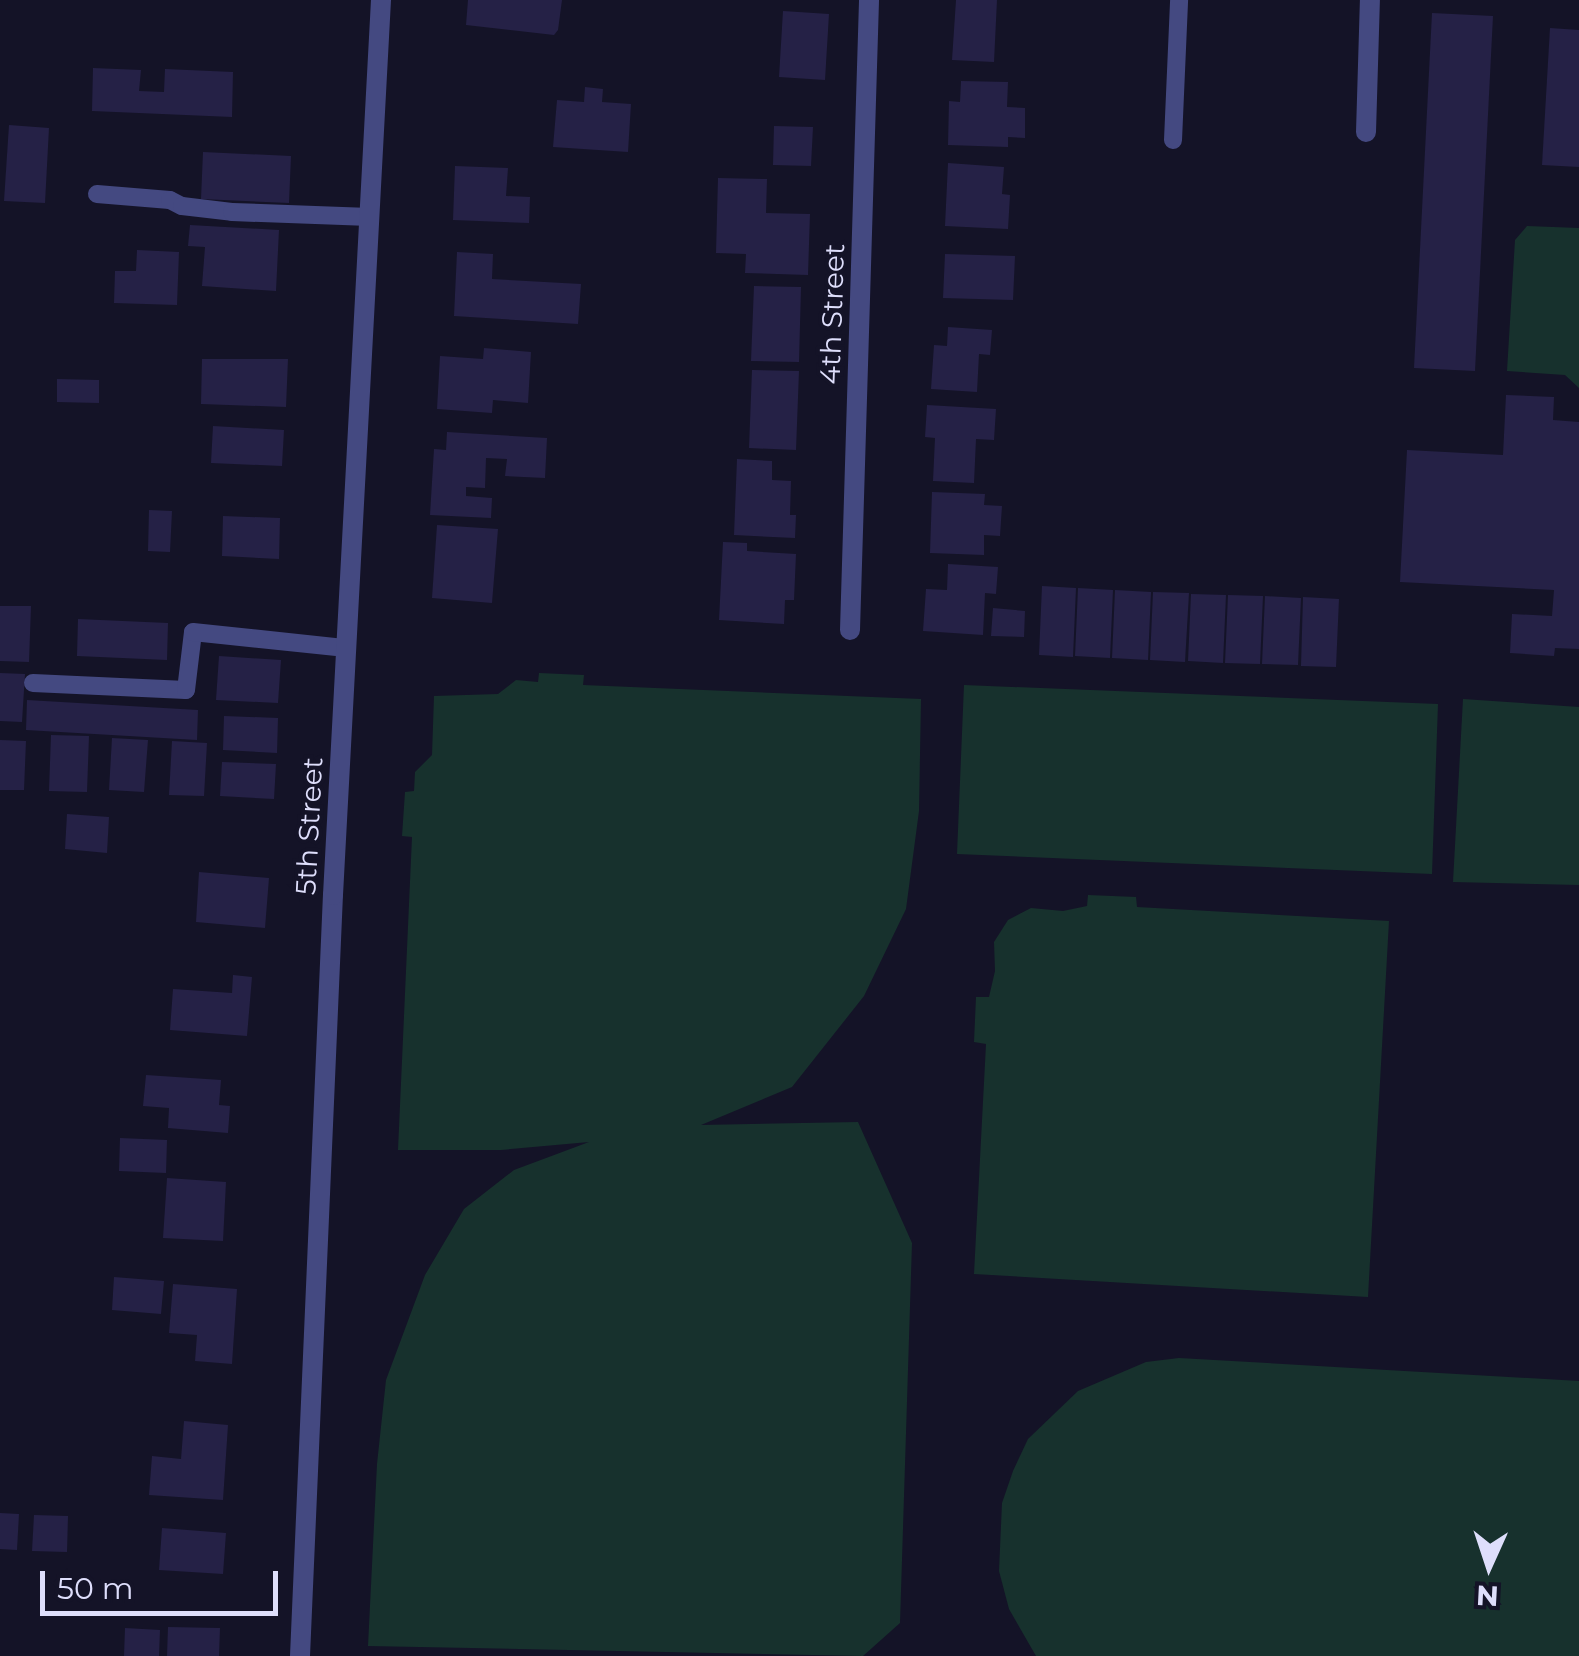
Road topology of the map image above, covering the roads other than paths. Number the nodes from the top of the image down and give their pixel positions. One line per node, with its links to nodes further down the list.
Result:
1 (382, 0): 8 (street, 5th Street)
2 (869, 0): 9 (street, 4th Street)
3 (1179, 0): 6 (lane)
4 (1370, 0): 5 (street)
5 (1366, 132)
6 (1173, 140)
7 (96, 194): 8 (lane)
8 (370, 217): 10 (street, 5th Street)
9 (850, 630)
10 (346, 648): 11 (lane); 12 (street, 5th Street)
11 (32, 683)
12 (300, 1656)

